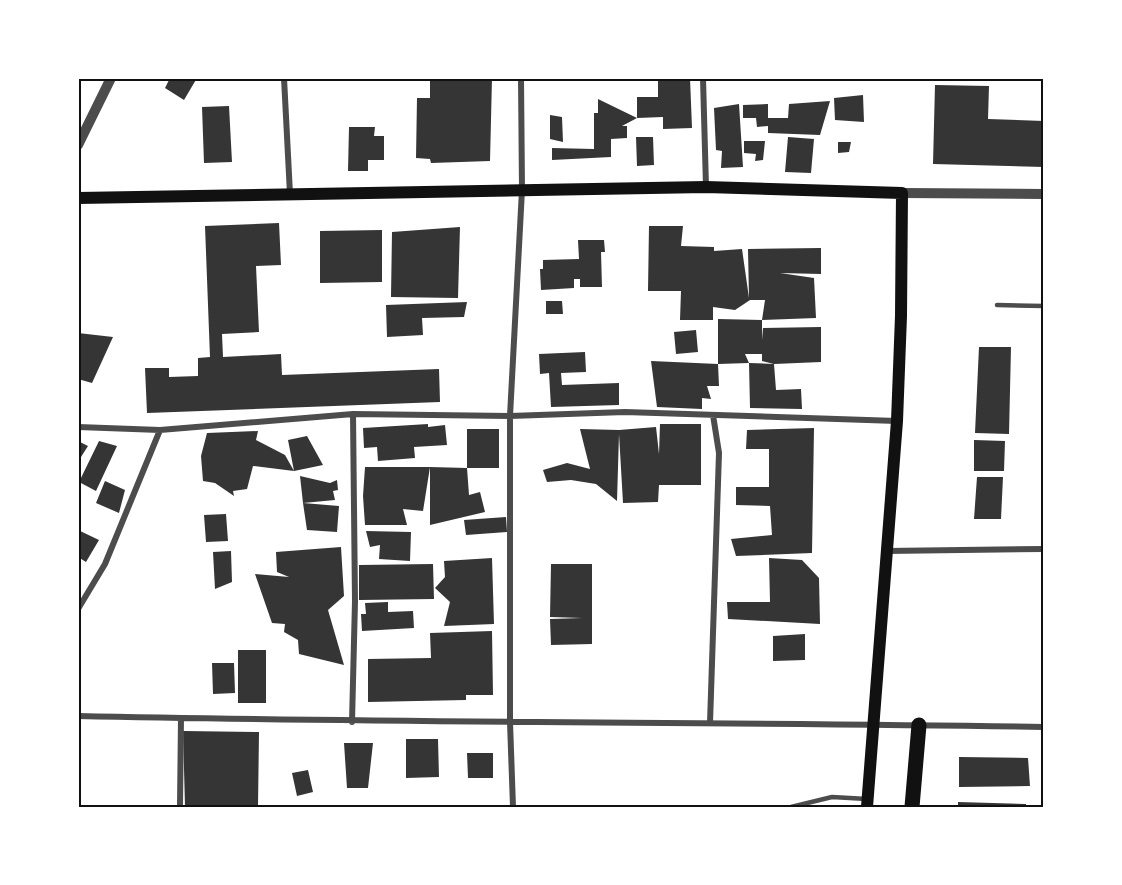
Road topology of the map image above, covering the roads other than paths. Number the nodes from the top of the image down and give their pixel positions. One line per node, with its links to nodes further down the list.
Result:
1 (111, 78): 5 (street)
2 (284, 78): 10 (street)
3 (521, 78): 7 (street)
4 (703, 78): 6 (street)
5 (78, 145)
6 (706, 187): 7 (main road); 8 (main road)
7 (522, 190): 10 (main road); 17 (street)
8 (902, 193): 9 (street); 18 (main road)
9 (1044, 194): 12 (lane)
10 (290, 195): 11 (main road)
11 (78, 198)
12 (1044, 207)
13 (997, 305): 14 (lane)
14 (1044, 306)
15 (353, 414): 17 (street); 20 (street); 26 (street)
16 (713, 415): 17 (street); 18 (street); 28 (street)
17 (510, 416): 27 (street)
18 (897, 421): 22 (main road)
19 (78, 427): 20 (street)
20 (160, 430): 23 (street)
21 (1044, 549): 22 (street)
22 (886, 551): 29 (main road)
23 (78, 609)
24 (78, 716): 25 (street)
25 (181, 718): 26 (street); 33 (street)
26 (352, 722): 27 (street)
27 (510, 723): 28 (street); 34 (street)
28 (710, 723): 29 (street)
29 (873, 724): 30 (street); 32 (main road)
30 (919, 725): 31 (street); 36 (main road)
31 (1044, 727)
32 (867, 803): 35 (lane)
33 (180, 807)
34 (513, 807)
35 (791, 807)
36 (912, 807)

